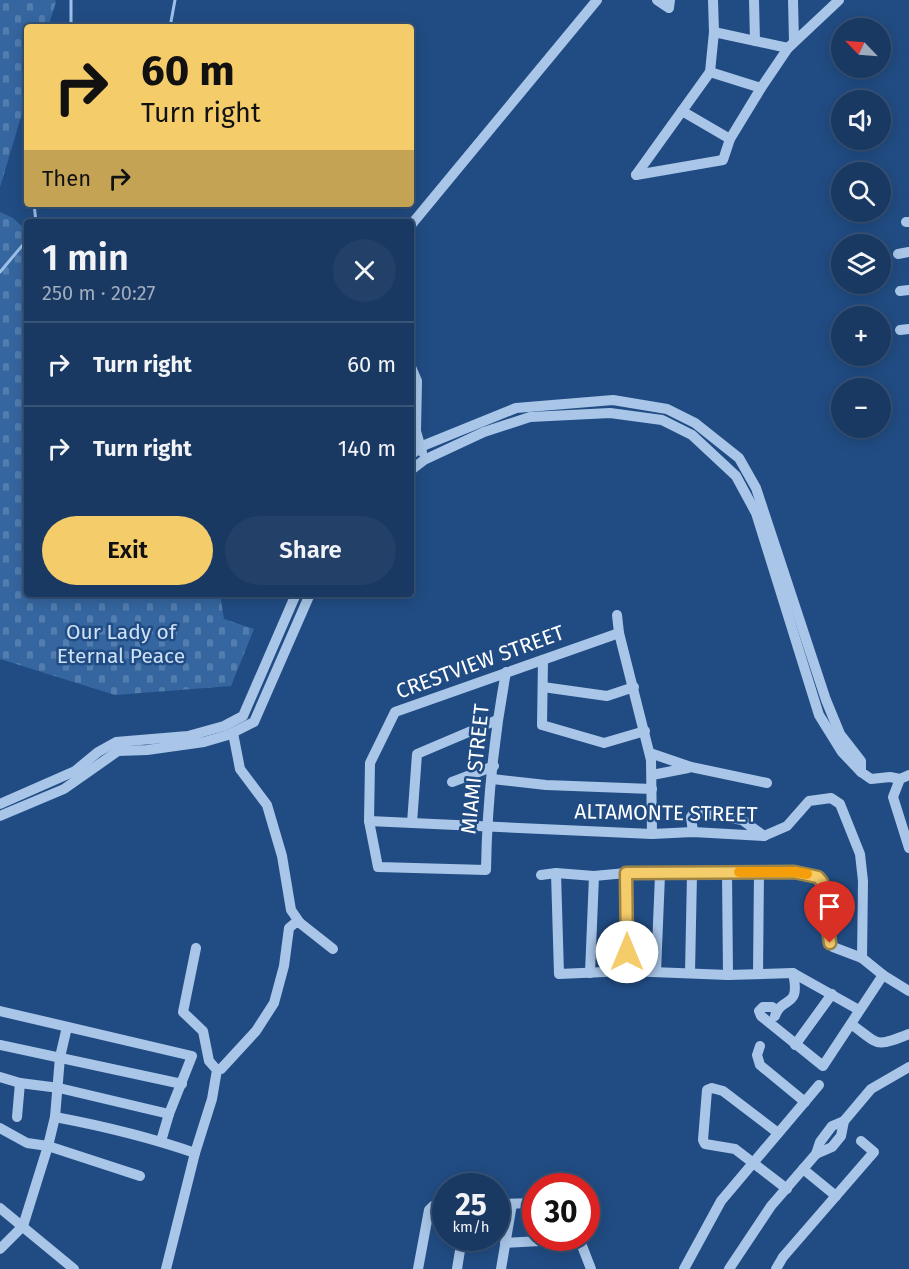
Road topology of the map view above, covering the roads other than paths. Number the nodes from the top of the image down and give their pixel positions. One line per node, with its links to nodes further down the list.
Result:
1 (597, 0): 15 (street)
2 (657, 0): 7 (street)
3 (713, 0): 8 (street)
4 (754, 0): 9 (street)
5 (794, 0): 10 (street)
6 (834, 2): 10 (street)
7 (670, 4)
8 (714, 32): 9 (street); 11 (street)
9 (755, 41): 10 (street)
10 (791, 45): 12 (street)
11 (711, 72): 12 (street); 13 (street)
12 (761, 88): 14 (street)
13 (682, 111): 14 (street); 14 (street)
14 (730, 139)
15 (414, 221)
16 (414, 374): 19 (street)
17 (667, 408): 18 (street); 19 (street); 36 (street)
18 (662, 420): 21 (street); 36 (street)
19 (420, 447): 20 (street); 21 (street)
20 (414, 452)
21 (424, 459): 22 (street)
22 (414, 467)
23 (295, 597): 44 (street)
24 (309, 597): 33 (street)
25 (617, 615): 26 (street)
26 (619, 633): 27 (street, CRESTVIEW STREET); 30 (street)
27 (543, 660): 28 (street, CRESTVIEW STREET); 29 (street)
28 (506, 672): 31 (street, MIAMI STREET); 46 (street, CRESTVIEW STREET)
29 (543, 687): 30 (street); 32 (street)
30 (634, 687): 32 (street)
31 (497, 720): 35 (street, MIAMI STREET); 47 (street)
32 (645, 731): 34 (street)
33 (233, 733): 45 (street); 62 (street)
34 (650, 753): 37 (street); 38 (street)
35 (494, 766): 40 (street, MIAMI STREET); 41 (street)
36 (861, 766): 39 (street)
37 (691, 767): 38 (street); 42 (street)
38 (652, 775): 43 (street)
39 (905, 777): 52 (street)
40 (492, 779): 43 (street); 48 (street, MIAMI STREET)
41 (452, 782)
42 (767, 783)
43 (652, 789): 50 (street)
44 (0, 804)
45 (0, 816)
46 (369, 821): 47 (street, ALTAMONTE STREET); 53 (street, CRESTVIEW STREET)
47 (412, 823): 48 (street, ALTAMONTE STREET)
48 (487, 828): 50 (street, ALTAMONTE STREET); 53 (street, MIAMI STREET)
49 (693, 832): 50 (street, ALTAMONTE STREET); 51 (street, ALTAMONTE STREET); 51 (street)
50 (652, 834)
51 (764, 836): 65 (street, ALTAMONTE STREET)
52 (909, 848)
53 (486, 870)
54 (759, 871): 57 (street); 65 (street); 71 (street)
55 (556, 873): 58 (street); 61 (street); 68 (street)
56 (626, 873): 59 (street); 61 (street); 66 (street)
57 (726, 873): 60 (street); 72 (street)
58 (541, 874)
59 (660, 874): 60 (street); 67 (street)
60 (692, 874): 69 (street)
61 (594, 876): 68 (street)
62 (300, 923): 64 (street); 88 (street)
63 (196, 948): 88 (street)
64 (333, 949)
65 (862, 958): 73 (street)
66 (627, 971): 67 (street); 68 (street)
67 (656, 972): 69 (street)
68 (590, 973)
69 (690, 973): 72 (street)
70 (793, 973): 71 (street); 75 (street); 78 (street)
71 (758, 974): 72 (street)
72 (728, 975)
73 (883, 975): 74 (street); 76 (street)
74 (909, 991)
75 (832, 994): 76 (street); 84 (street)
76 (860, 1010): 79 (street)
77 (0, 1011): 81 (street)
78 (777, 1011): 80 (street); 80 (street)
79 (851, 1024): 82 (street); 84 (street)
80 (772, 1025): 84 (street)
81 (67, 1027): 86 (street); 91 (street)
82 (909, 1034)
83 (0, 1045): 86 (street)
84 (795, 1045)
85 (760, 1046): 94 (street)
86 (60, 1057): 91 (street); 93 (street)
87 (909, 1067): 105 (street)
88 (217, 1070): 103 (street)
89 (0, 1077): 90 (street)
90 (20, 1083): 93 (street); 96 (street)
91 (182, 1084): 95 (street)
92 (819, 1085): 94 (street)
93 (58, 1088): 95 (street); 97 (street)
94 (805, 1102): 99 (street)
95 (169, 1114): 100 (street)
96 (17, 1117)
97 (55, 1117): 100 (street); 102 (street)
98 (0, 1128): 102 (street)
99 (778, 1133): 104 (street); 104 (street)
100 (161, 1141): 103 (street)
101 (861, 1141): 108 (street)
102 (48, 1146): 106 (street); 114 (street)
103 (195, 1153): 120 (street)
104 (753, 1162): 107 (street); 125 (street)
105 (803, 1169): 107 (street); 108 (street)
106 (140, 1176)
107 (787, 1189): 126 (street)
108 (836, 1196): 127 (street)
109 (512, 1204): 110 (street); 113 (street)
110 (522, 1204)
111 (432, 1207): 121 (street)
112 (0, 1208): 114 (street)
113 (510, 1217)
114 (22, 1227): 115 (street); 119 (street)
115 (0, 1249)
116 (460, 1251): 122 (street)
117 (504, 1251): 123 (street)
118 (584, 1251): 124 (street)
119 (74, 1269)
120 (166, 1269)
121 (418, 1269)
122 (457, 1269)
123 (501, 1269)
124 (591, 1269)
125 (684, 1269)
126 (729, 1269)
127 (776, 1269)

